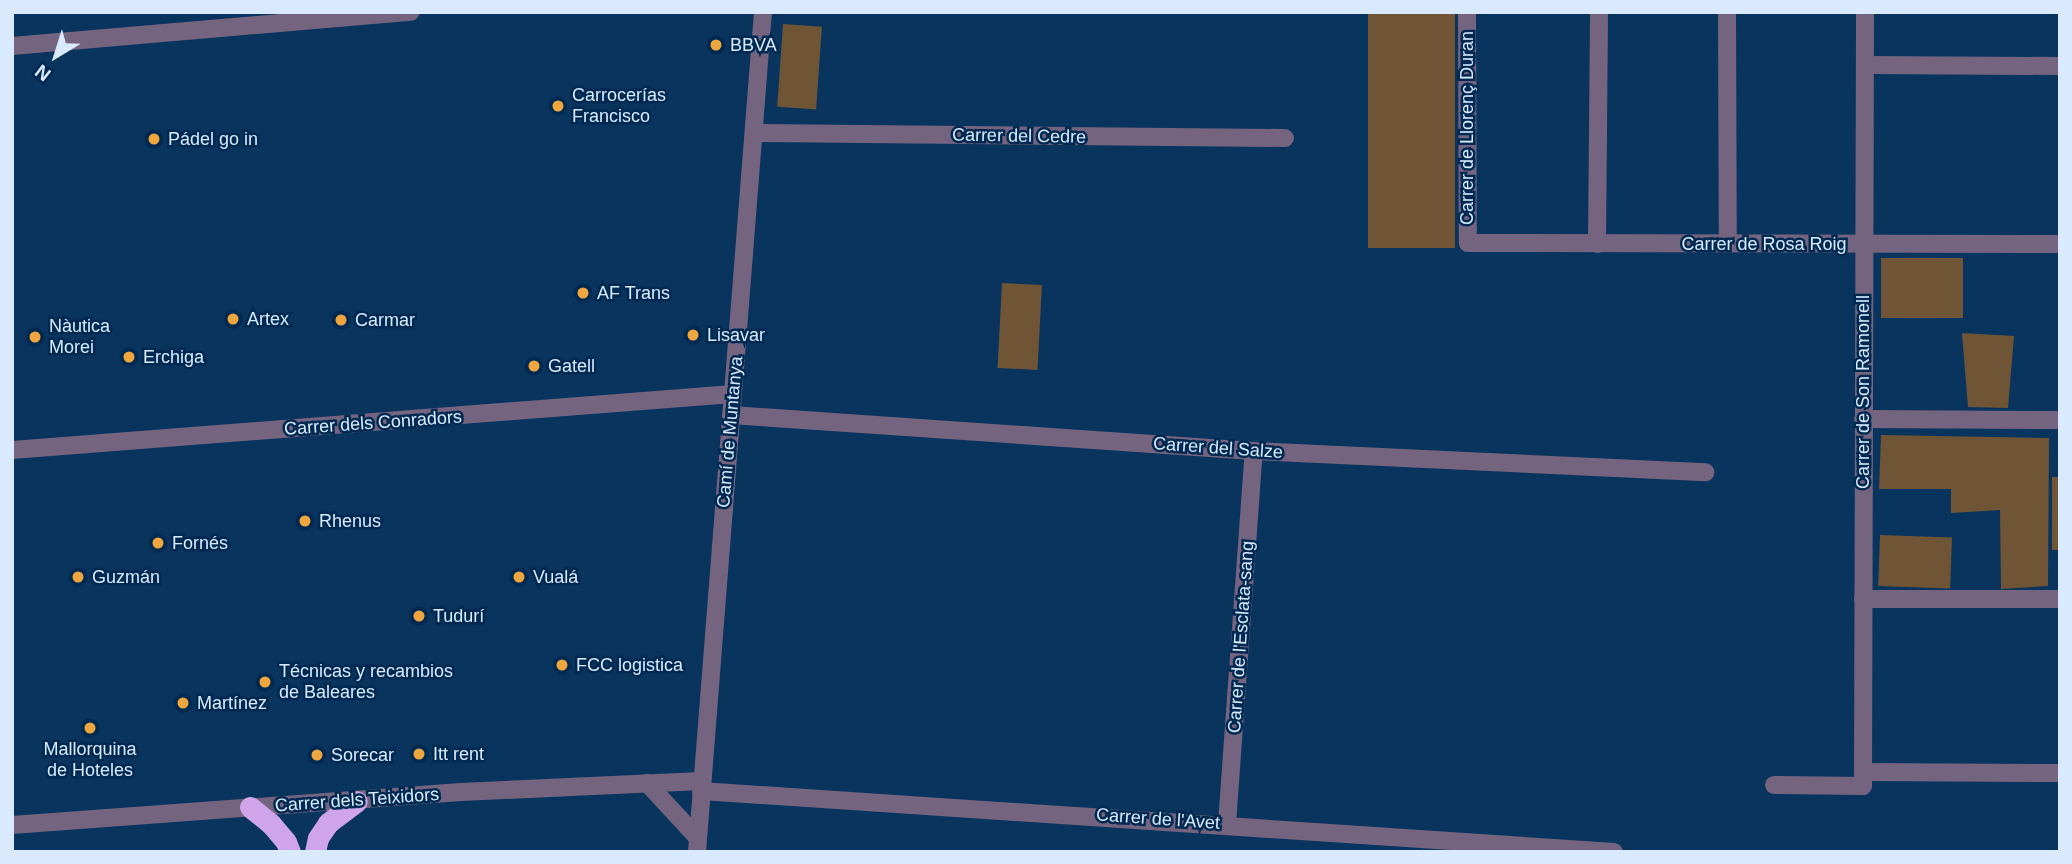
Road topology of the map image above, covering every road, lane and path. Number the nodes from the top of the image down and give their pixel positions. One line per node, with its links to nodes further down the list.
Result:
1 (411, 12): 7 (street)
2 (763, 12): 10 (street, Camí de Muntanya)
3 (1467, 12): 12 (street, Carrer de Llorenç Duran)
4 (1599, 12): 14 (street)
5 (1727, 12): 13 (street)
6 (1865, 12): 8 (street, Carrer de Son Ramonell)
7 (12, 46)
8 (1865, 65): 9 (street); 16 (street, Carrer de Son Ramonell)
9 (2060, 66)
10 (754, 133): 11 (street, Carrer del Cedre); 17 (street, Camí de Muntanya)
11 (1285, 138)
12 (1468, 243): 14 (street, Carrer de Rosa Roig)
13 (1728, 243): 14 (street, Carrer de Rosa Roig); 16 (street, Carrer de Rosa Roig)
14 (1597, 244)
15 (2060, 244): 16 (street, Carrer de Rosa Roig)
16 (1864, 245): 19 (street, Carrer de Son Ramonell)
17 (733, 394): 18 (street, Camí de Muntanya); 21 (street, Carrer dels Conradors)
18 (731, 415): 22 (street, Carrer del Salze); 30 (street, Camí de Muntanya)
19 (1863, 419): 20 (street); 24 (street, Carrer de Son Ramonell)
20 (2060, 420)
21 (12, 450)
22 (1254, 450): 23 (street, Carrer del Salze); 33 (street, Carrer de l'Esclata-sang)
23 (1706, 472)
24 (1863, 599): 25 (street); 26 (street, Carrer de Son Ramonell)
25 (2060, 599)
26 (1863, 772): 27 (street); 29 (street)
27 (2060, 773)
28 (647, 783): 30 (street, Carrer dels Teixidors); 31 (street, Carrer dels Teixidors); 35 (street)
29 (1774, 785)
30 (701, 786): 33 (street, Carrer de l'Avet); 35 (street, Camí de Muntanya)
31 (357, 801): 32 (street, Carrer dels Teixidors); 37 (highway)
32 (250, 807): 34 (street, Carrer dels Teixidors); 36 (highway)
33 (1227, 824): 38 (street, Carrer de l'Avet)
34 (12, 825)
35 (697, 845)
36 (290, 852)
37 (315, 852)
38 (1614, 852)

